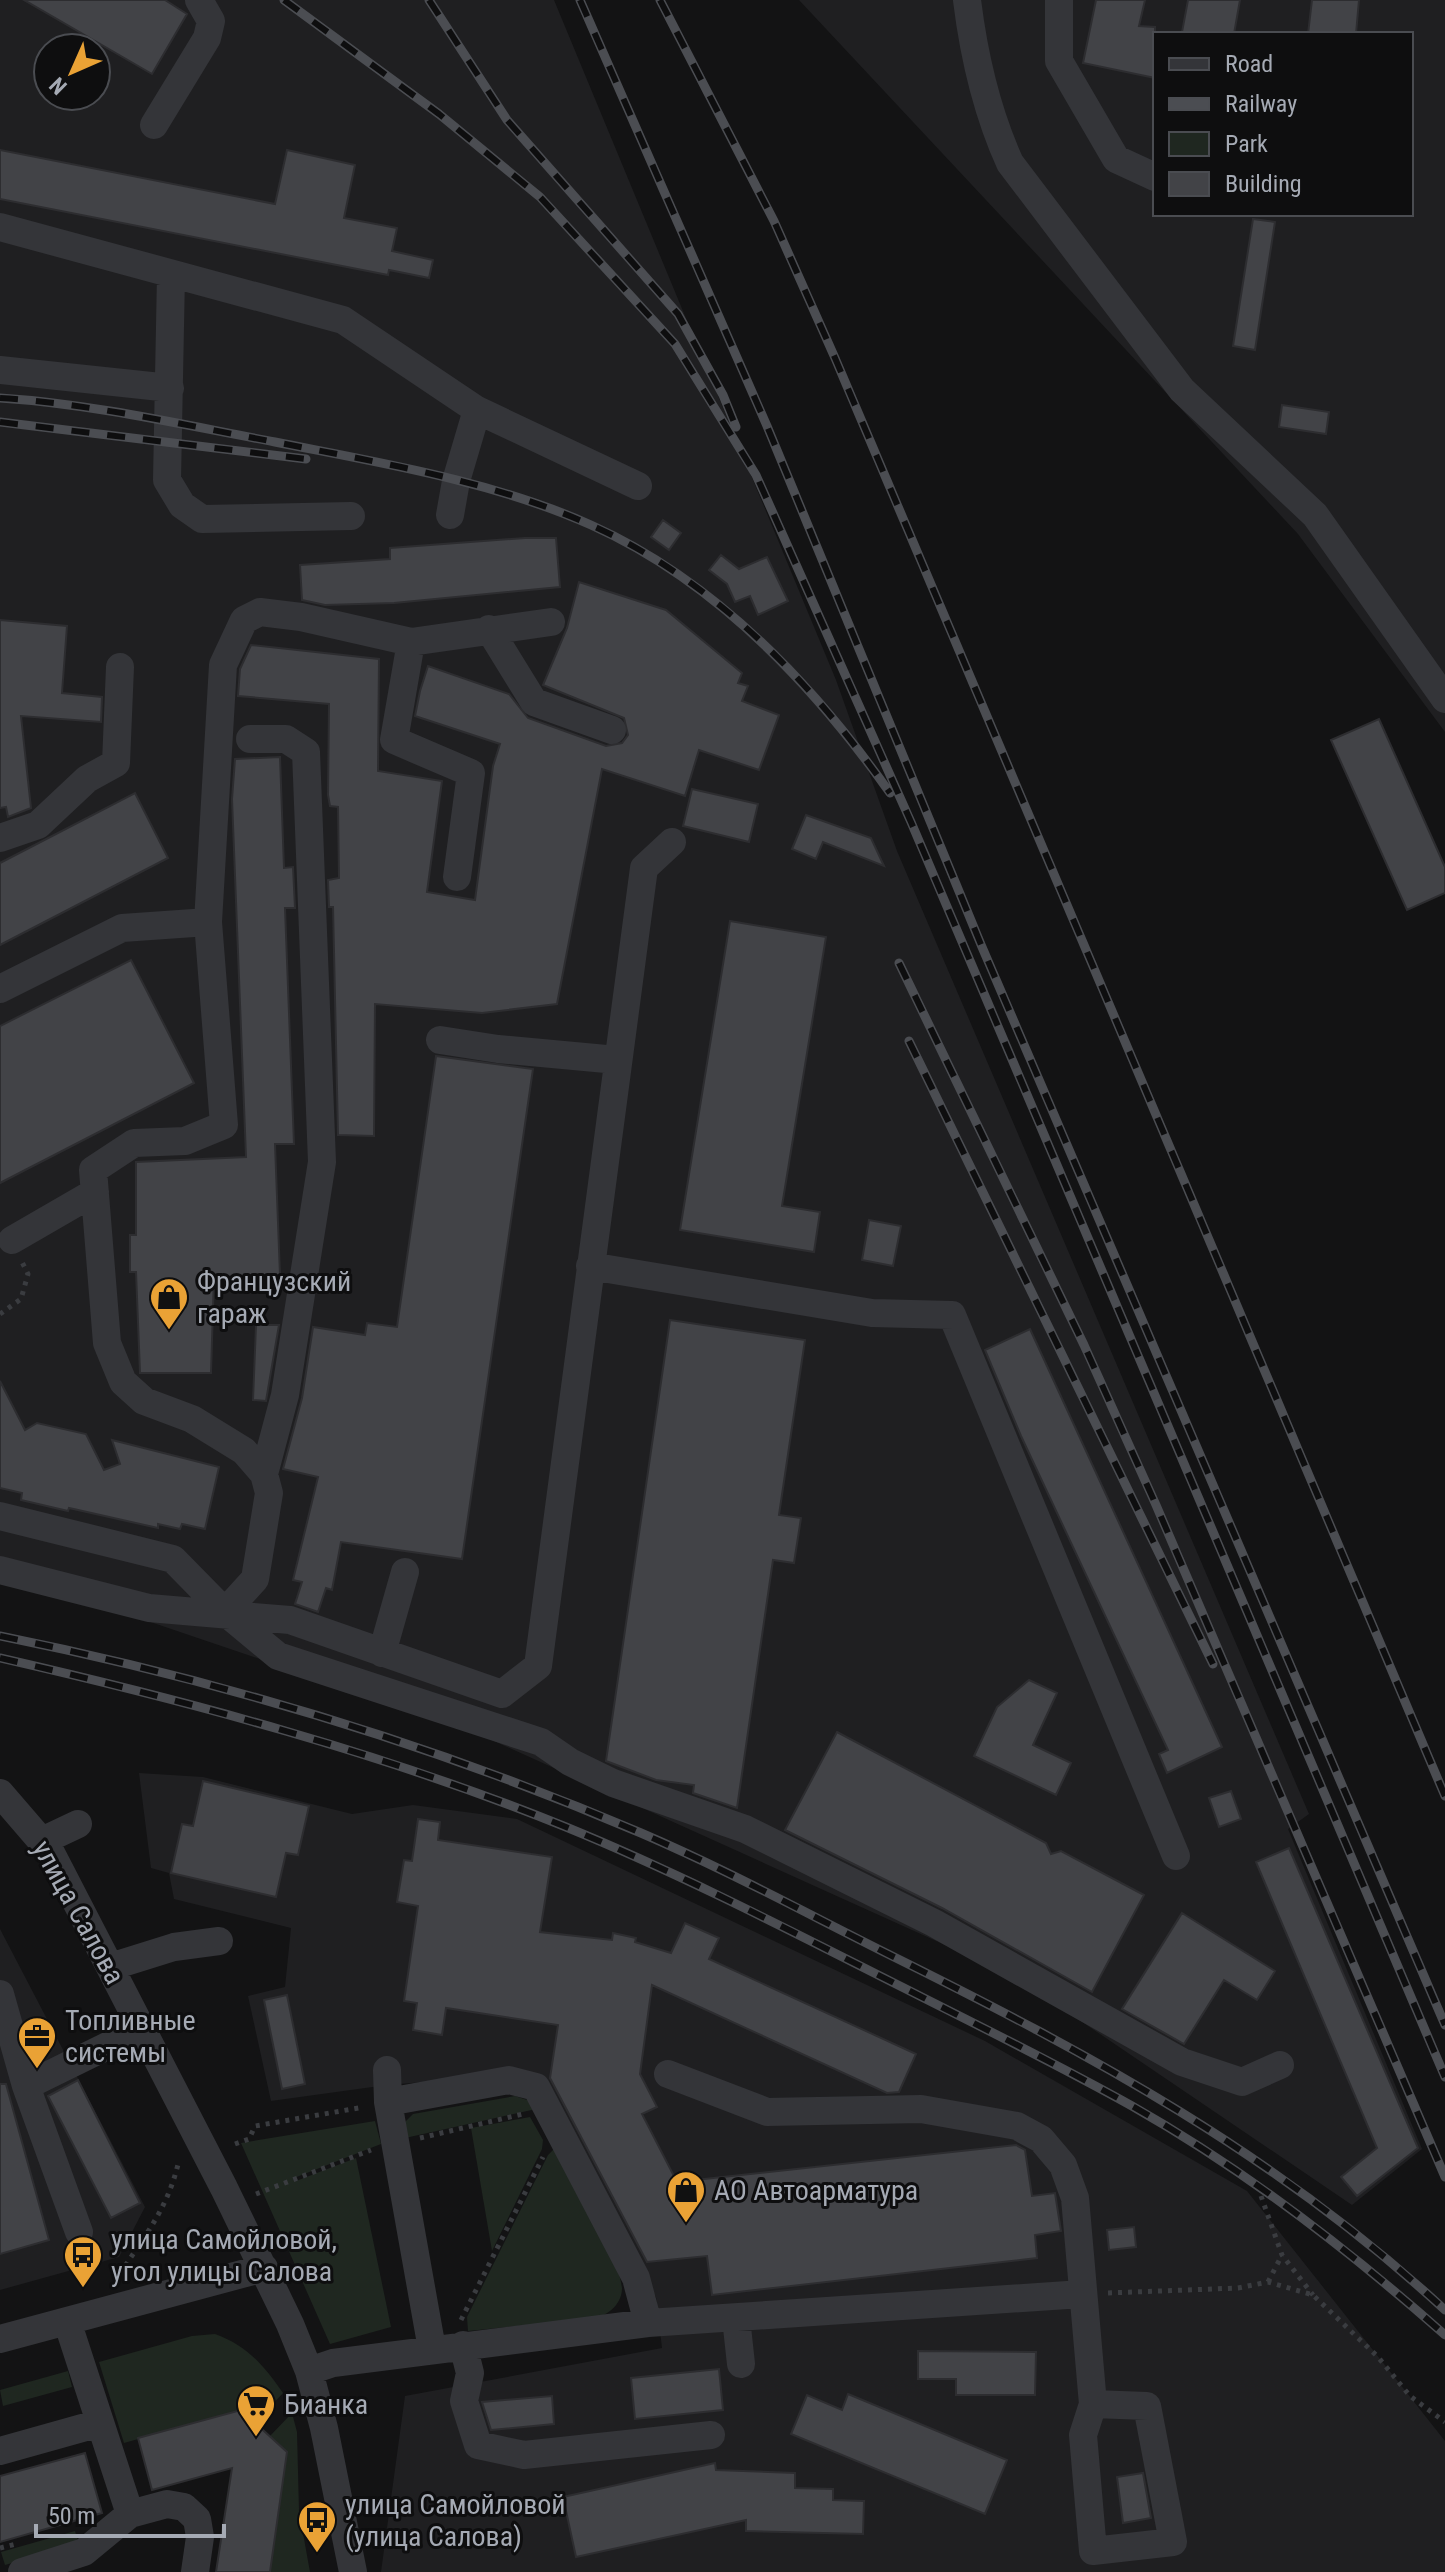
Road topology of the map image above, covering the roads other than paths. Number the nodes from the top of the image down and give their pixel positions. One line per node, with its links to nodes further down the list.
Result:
1 (199, 0): 4 (street)
2 (967, 0): 18 (street)
3 (1059, 0): 5 (street)
4 (154, 125)
5 (1153, 176)
6 (0, 227): 7 (street)
7 (171, 275): 9 (street); 10 (street)
8 (0, 370): 9 (street)
9 (170, 388): 13 (street)
10 (477, 410): 11 (street); 12 (street)
11 (638, 486)
12 (450, 515)
13 (351, 516)
14 (551, 622): 15 (street)
15 (489, 629): 16 (street); 19 (street)
16 (411, 642): 23 (street); 24 (street)
17 (120, 667): 21 (street)
18 (1445, 699)
19 (612, 730)
20 (250, 739): 31 (street)
21 (0, 838)
22 (672, 842): 27 (street)
23 (457, 877)
24 (208, 922): 25 (street); 28 (street)
25 (0, 989)
26 (440, 1040): 27 (street)
27 (617, 1060): 30 (street)
28 (95, 1192): 29 (street); 31 (street)
29 (12, 1240)
30 (590, 1266): 36 (street); 40 (street)
31 (264, 1474): 35 (street)
32 (0, 1516): 35 (street)
33 (0, 1570): 35 (street)
34 (405, 1572): 36 (street)
35 (225, 1612): 36 (street); 45 (street)
36 (382, 1653)
37 (0, 1793): 39 (street, улица Салова)
38 (78, 1824): 39 (street)
39 (42, 1841): 42 (street, улица Салова)
40 (1176, 1856)
41 (219, 1941): 42 (street)
42 (110, 1967): 44 (street, улица Салова)
43 (0, 1994): 48 (street)
44 (142, 2029): 48 (street); 51 (street, улица Салова)
45 (1280, 2065)
46 (387, 2070): 49 (street)
47 (668, 2074): 52 (street)
48 (26, 2086): 50 (street)
49 (388, 2102): 55 (street); 57 (street)
50 (79, 2232)
51 (264, 2268): 54 (street); 60 (street, улица Салова)
52 (1082, 2294): 53 (street); 61 (street)
53 (736, 2318): 55 (street); 59 (street)
54 (67, 2321): 56 (street); 62 (street)
55 (648, 2323): 58 (street)
56 (0, 2339)
57 (430, 2339): 58 (street); 60 (street)
58 (463, 2345): 63 (street)
59 (741, 2364)
60 (309, 2371): 68 (street, улица Салова)
61 (1093, 2404): 61 (street)
62 (100, 2423): 64 (street); 65 (street)
63 (711, 2435)
64 (0, 2451)
65 (130, 2514): 66 (street); 67 (street)
66 (22, 2572)
67 (195, 2572)
68 (353, 2572)

